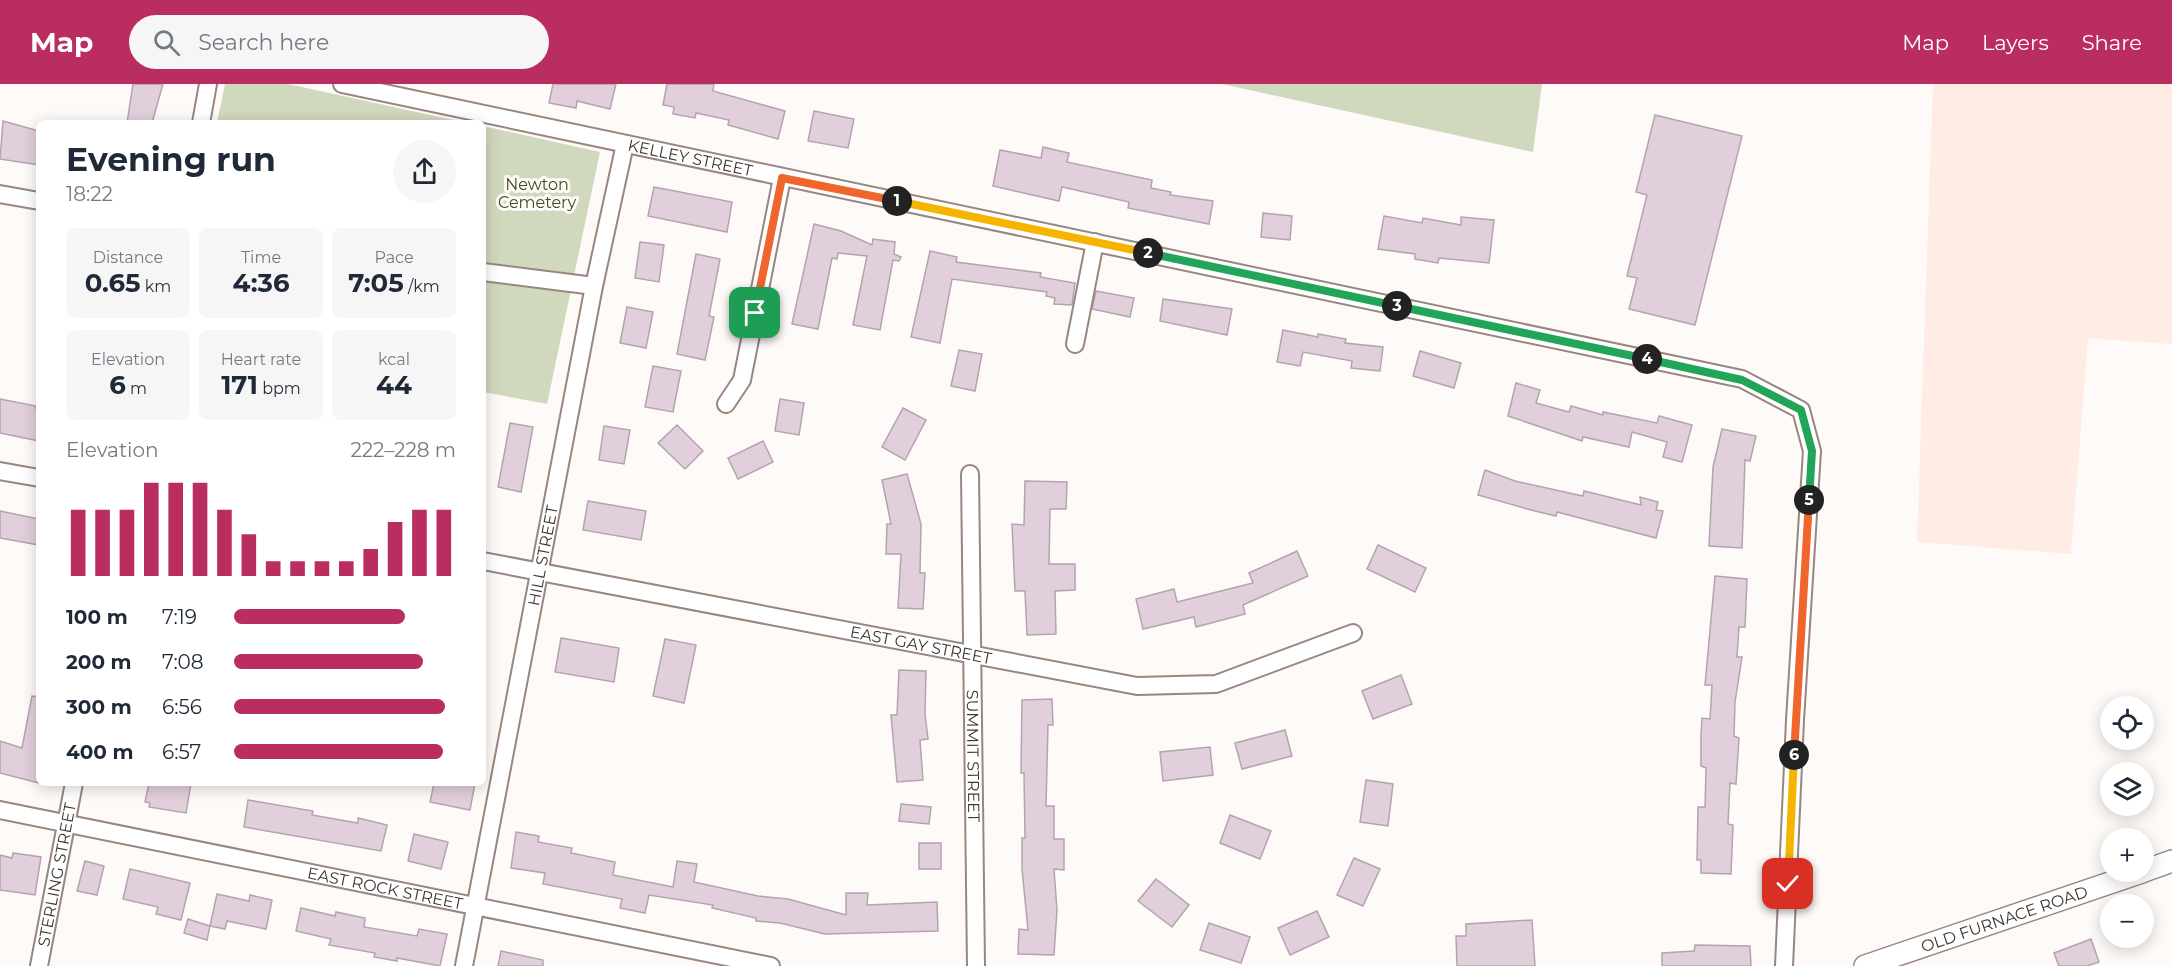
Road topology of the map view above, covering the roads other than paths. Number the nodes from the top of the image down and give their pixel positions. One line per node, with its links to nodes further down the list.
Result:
1 (208, 84): 3 (street)
2 (346, 84): 4 (street, KELLEY STREET)
3 (202, 120)
4 (625, 144): 5 (street, KELLEY STREET); 10 (street, HILL STREET)
5 (782, 178): 8 (street, KELLEY STREET); 12 (street)
6 (0, 194): 7 (street)
7 (36, 200)
8 (1095, 242): 11 (street); 31 (street, KELLEY STREET)
9 (486, 272): 10 (street)
10 (594, 286): 17 (street, HILL STREET)
11 (1075, 344)
12 (726, 404)
13 (0, 471): 15 (street)
14 (970, 474): 19 (street, SUMMIT STREET)
15 (36, 477)
16 (486, 562): 17 (street, EAST GAY STREET)
17 (541, 572): 19 (street, EAST GAY STREET); 26 (street, HILL STREET)
18 (1353, 633): 19 (street, EAST GAY STREET)
19 (973, 655): 30 (street, SUMMIT STREET)
20 (73, 786): 22 (street, STERLING STREET)
21 (0, 810): 22 (street, EAST ROCK STREET)
22 (66, 824): 26 (street, EAST ROCK STREET); 27 (street, STERLING STREET)
23 (2172, 861): 24 (street, OLD FURNACE ROAD)
24 (2154, 867)
25 (2111, 882): 32 (street, OLD FURNACE ROAD)
26 (475, 906): 28 (street, HILL STREET); 29 (street, EAST ROCK STREET)
27 (39, 966)
28 (464, 966)
29 (771, 966)
30 (976, 966)
31 (1784, 966)
32 (1865, 966)

